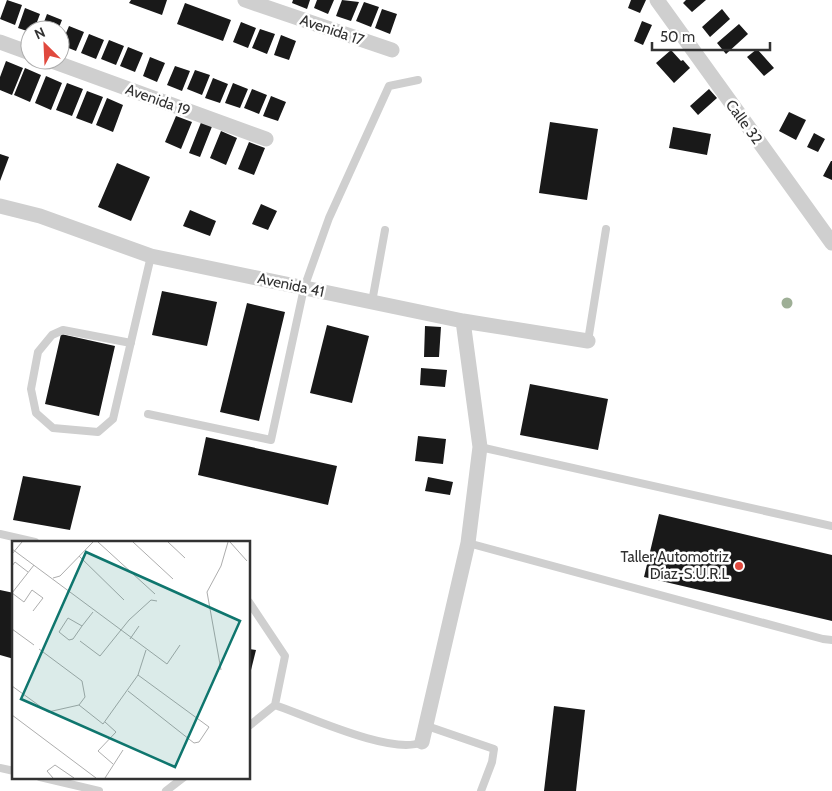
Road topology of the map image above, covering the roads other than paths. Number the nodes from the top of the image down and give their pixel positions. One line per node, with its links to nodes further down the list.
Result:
1 (245, 0): 5 (street, Avenida 17)
2 (657, 0): 12 (street, Calle 32)
3 (0, 42): 4 (street)
4 (20, 49)
5 (392, 50)
6 (70, 68): 8 (street, Avenida 19)
7 (418, 80): 14 (lane)
8 (266, 140)
9 (0, 206): 13 (street, Avenida 41)
10 (606, 229): 17 (lane)
11 (385, 230): 15 (lane)
12 (832, 243)
13 (151, 256): 14 (street, Avenida 41); 18 (lane)
14 (304, 288): 15 (street, Avenida 41); 19 (lane)
15 (372, 302): 16 (street, Avenida 41)
16 (463, 321): 17 (street, Avenida 41); 20 (street)
17 (588, 341)
18 (131, 343): 18 (lane)
19 (148, 414)
20 (480, 447): 21 (lane); 24 (street)
21 (832, 526)
22 (0, 534): 23 (lane)
23 (31, 541)
24 (468, 543): 26 (lane); 29 (street)
25 (250, 604): 27 (lane)
26 (832, 640)
27 (275, 704): 28 (lane); 30 (lane)
28 (250, 725)
29 (426, 726): 30 (street); 35 (lane)
30 (422, 742)
31 (44, 778): 33 (lane)
32 (183, 778): 34 (lane)
33 (99, 791)
34 (166, 791)
35 (481, 791)

